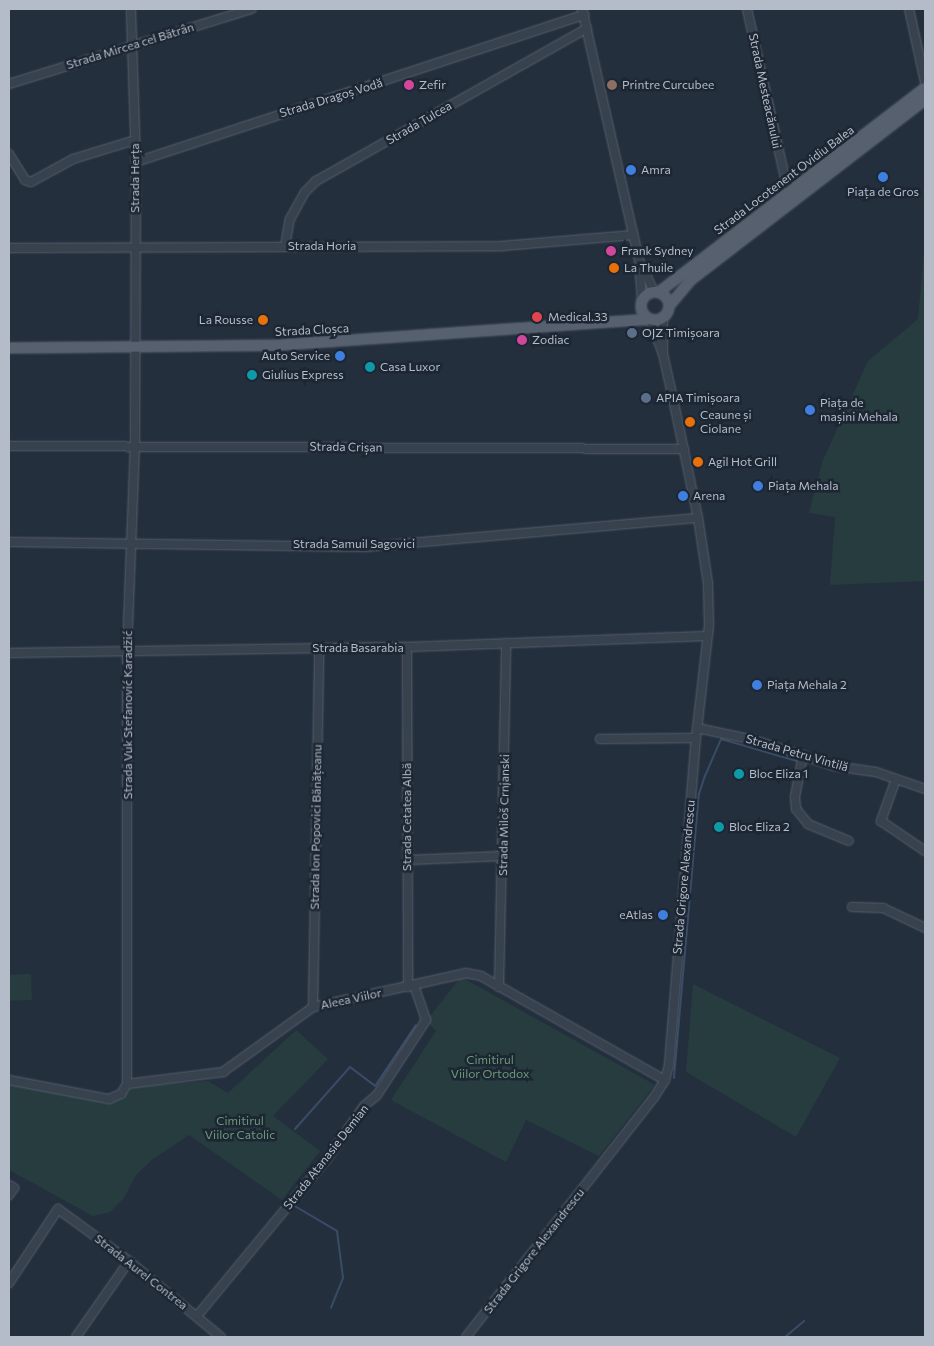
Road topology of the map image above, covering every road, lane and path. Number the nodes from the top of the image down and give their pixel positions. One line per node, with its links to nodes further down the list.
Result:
1 (131, 9): 7 (street, Strada Herța)
2 (252, 9): 7 (street, Strada Mircea cel Bătrân)
3 (747, 9): 15 (street, Strada Mesteacănului)
4 (909, 9): 8 (street)
5 (583, 12): 6 (street); 14 (street, Strada Dragoș Vodă)
6 (587, 28): 16 (street); 18 (street, Strada Tulcea)
7 (134, 44): 9 (street, Strada Mircea cel Bătrân); 12 (street, Strada Herța)
8 (925, 82)
9 (9, 84)
10 (925, 88): 15 (main road, Strada Locotenent Ovidiu Balea)
11 (925, 100): 15 (main road, Strada Locotenent Ovidiu Balea)
12 (135, 140): 13 (street); 14 (street, Strada Herța)
13 (9, 154)
14 (136, 162): 17 (street, Strada Herța)
15 (792, 195): 21 (main road, Strada Locotenent Ovidiu Balea); 23 (main road, Strada Locotenent Ovidiu Balea)
16 (634, 235): 18 (street, Strada Horia); 20 (street)
17 (135, 246): 18 (street, Strada Horia); 19 (street, Strada Horia); 27 (street, Strada Herța)
18 (285, 246)
19 (9, 248)
20 (639, 260): 21 (street); 22 (street)
21 (656, 292): 22 (main road); 23 (main road)
22 (642, 302): 24 (main road); 26 (main road, Strada Cloșca)
23 (670, 305): 25 (main road)
24 (649, 319): 25 (main road); 26 (main road, Strada Cloșca); 29 (street, Strada Grigore Alexandrescu)
25 (663, 319): 29 (street, Strada Grigore Alexandrescu)
26 (617, 320): 27 (main road, Strada Cloșca)
27 (134, 347): 28 (main road, Strada Cloșca); 30 (street, Strada Vuk Stefanović Karadžić)
28 (9, 348)
29 (662, 354): 32 (street, Strada Grigore Alexandrescu)
30 (135, 444): 31 (street, Strada Crișan); 32 (street, Strada Crișan); 35 (street, Strada Vuk Stefanović Karadžić)
31 (9, 446)
32 (684, 450): 33 (street, Strada Grigore Alexandrescu)
33 (698, 518): 35 (street, Strada Samuil Sagovici); 36 (street, Strada Grigore Alexandrescu)
34 (9, 542): 35 (street, Strada Samuil Sagovici)
35 (131, 542): 40 (street, Strada Vuk Stefanović Karadžić)
36 (707, 636): 37 (street, Strada Basarabia); 42 (street, Strada Grigore Alexandrescu)
37 (506, 643): 38 (street, Strada Basarabia); 50 (street, Strada Miloš Crnjanski)
38 (407, 647): 39 (street, Strada Basarabia); 51 (street, Strada Cetatea Albă)
39 (319, 648): 40 (street, Strada Basarabia); 56 (street, Strada Ion Popovici Bănățeanu)
40 (127, 652): 41 (street, Strada Basarabia); 59 (street, Strada Vuk Stefanović Karadžić)
41 (9, 654)
42 (697, 728): 43 (street, Strada Grigore Alexandrescu); 45 (street, Strada Petru Vintilă)
43 (696, 738): 44 (street); 58 (street, Strada Grigore Alexandrescu)
44 (600, 739)
45 (803, 755): 46 (street, Strada Petru Vintilă); 48 (street)
46 (896, 778): 47 (street, Strada Petru Vintilă); 49 (street)
47 (925, 789)
48 (849, 841)
49 (925, 851)
50 (504, 856): 51 (street); 55 (street, Strada Miloš Crnjanski)
51 (407, 860): 54 (street, Strada Cetatea Albă)
52 (852, 907): 53 (street)
53 (925, 928)
54 (411, 986): 55 (street, Aleea Viilor); 56 (street, Aleea Viilor); 64 (street, Strada Atanasie Demian)
55 (499, 987): 58 (street, Aleea Viilor)
56 (313, 1007): 59 (street, Aleea Viilor)
57 (9, 1080): 59 (street)
58 (665, 1080): 67 (street, Strada Grigore Alexandrescu)
59 (127, 1084)
60 (11, 1186): 61 (street)
61 (9, 1195)
62 (129, 1261): 63 (street, Strada Aurel Contrea); 64 (street, Strada Aurel Contrea); 65 (street)
63 (9, 1282)
64 (197, 1316): 66 (street, Strada Aurel Contrea)
65 (76, 1337)
66 (222, 1337)
67 (466, 1337)

